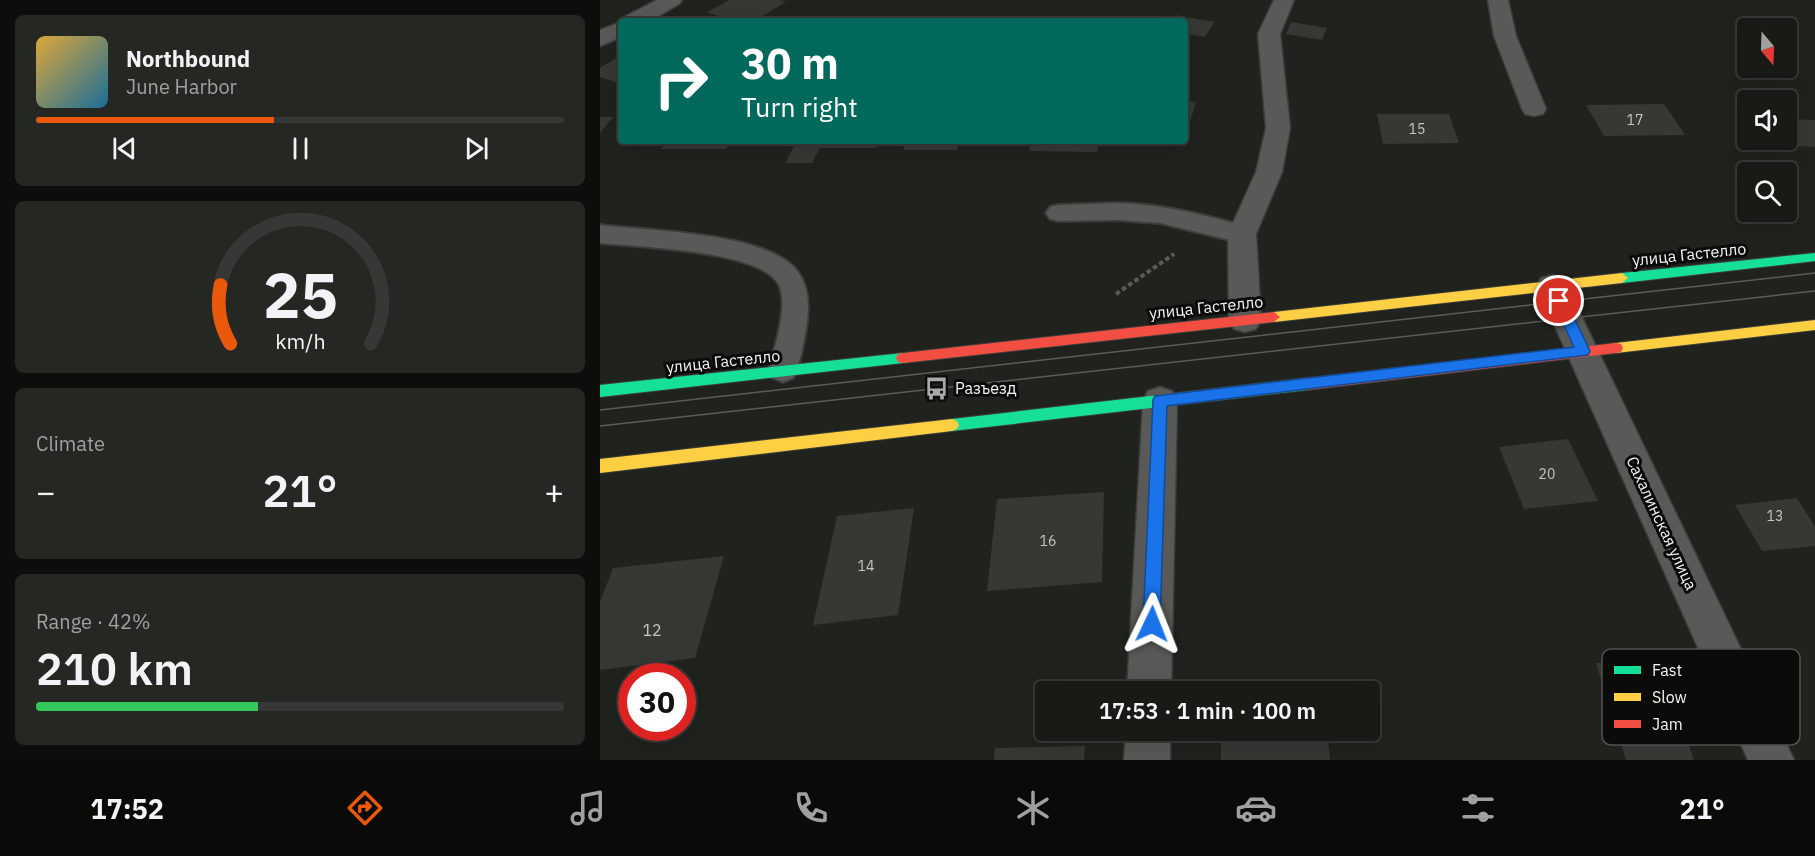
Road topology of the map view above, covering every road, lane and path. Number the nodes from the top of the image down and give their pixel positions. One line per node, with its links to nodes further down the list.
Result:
1 (672, 0): 4 (street)
2 (1284, 0): 11 (street)
3 (1498, 0): 7 (street)
4 (639, 18)
5 (618, 30): 6 (street)
6 (600, 39)
7 (1534, 109)
8 (1058, 213): 9 (lane)
9 (1215, 227): 11 (lane); 14 (path)
10 (600, 234): 18 (lane)
11 (1242, 234): 15 (street)
12 (1815, 257): 13 (street, улица Гастелло)
13 (1552, 286): 15 (street, улица Гастелло); 17 (street, Сахалинская улица)
14 (1107, 301)
15 (1245, 320): 18 (street, улица Гастелло)
16 (1815, 325): 17 (street)
17 (1583, 351): 20 (street); 22 (street, Сахалинская улица)
18 (783, 370): 19 (street, улица Гастелло)
19 (600, 391)
20 (1160, 400): 21 (street); 23 (street)
21 (600, 466)
22 (1720, 649)
23 (1149, 681)
24 (1148, 741): 26 (street)
25 (1764, 745): 27 (street, Сахалинская улица)
26 (1147, 760)
27 (1771, 760)

